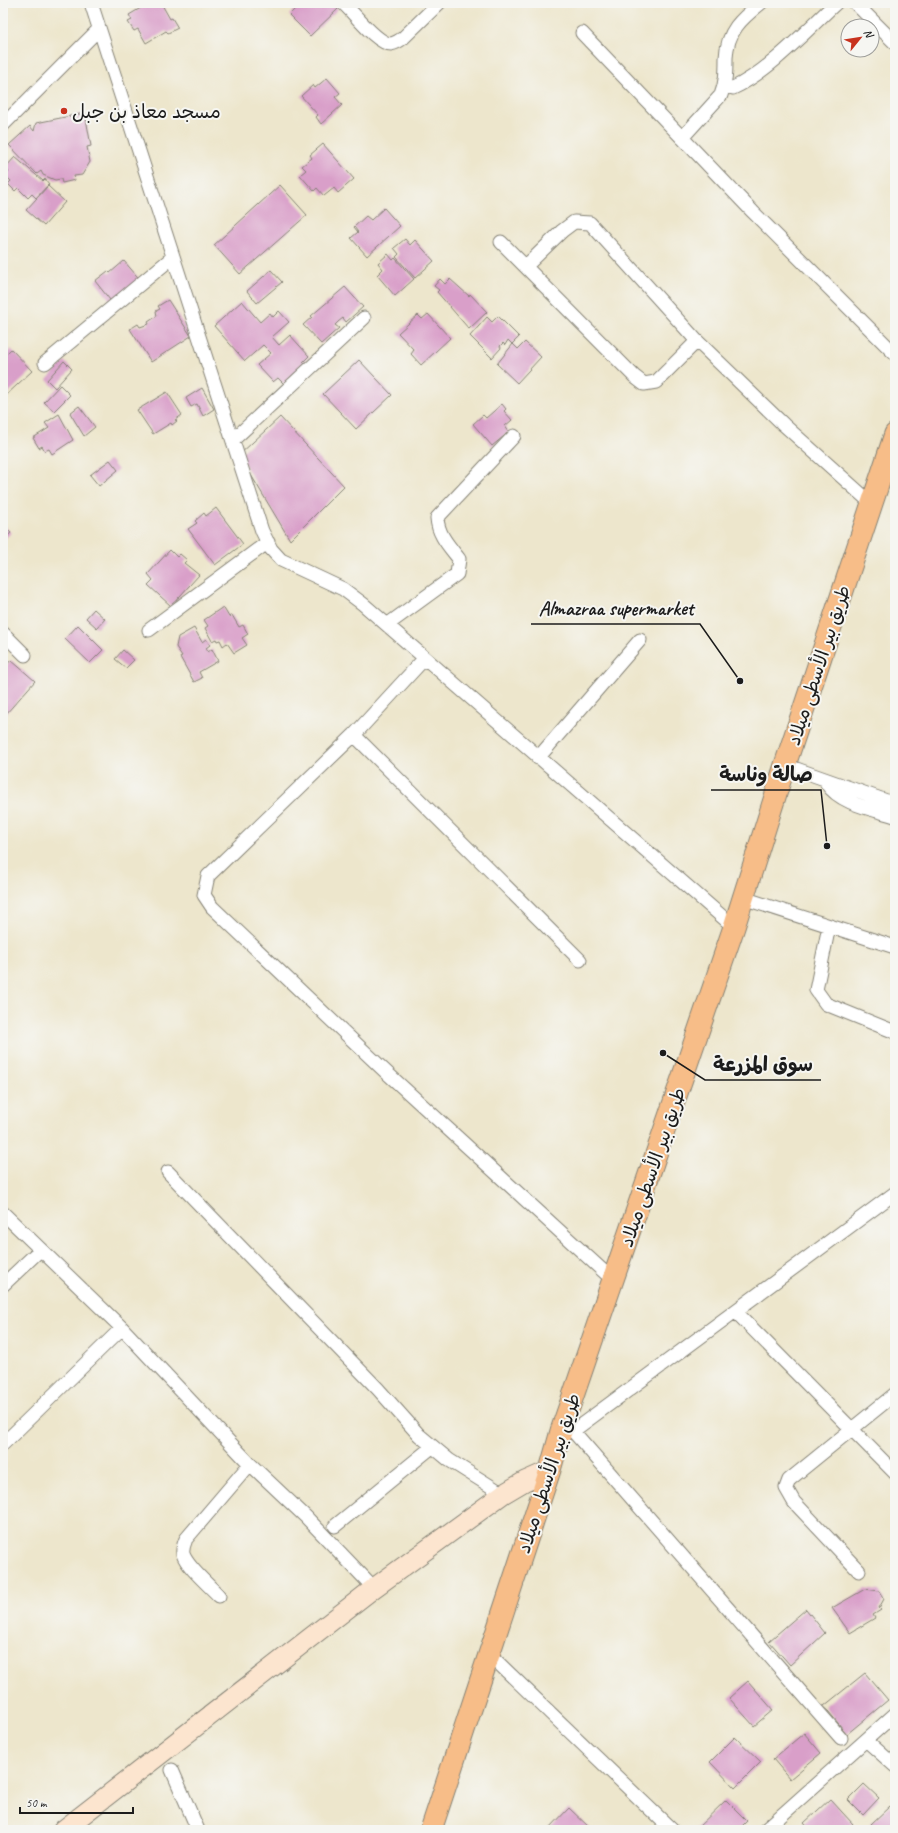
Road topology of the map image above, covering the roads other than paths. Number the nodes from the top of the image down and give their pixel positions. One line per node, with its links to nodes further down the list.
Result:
1 (91, 3): 7 (street)
2 (343, 3): 3 (street)
3 (439, 3)
4 (761, 3): 10 (street)
5 (836, 3): 10 (street)
6 (855, 3): 9 (street)
7 (99, 29): 11 (street); 14 (street)
8 (582, 33): 12 (street)
9 (895, 43)
10 (724, 86): 12 (street)
11 (3, 125)
12 (682, 138): 18 (street)
13 (501, 242): 15 (street)
14 (173, 257): 19 (street); 22 (street)
15 (526, 266): 17 (street); 17 (street)
16 (364, 318): 22 (street)
17 (697, 341): 23 (street)
18 (895, 354)
19 (45, 362)
20 (895, 434): 23 (main road, طريق بير الأسطى ميلاد)
21 (514, 436): 25 (street)
22 (233, 440): 24 (street)
23 (872, 504): 33 (main road, طريق بير الأسطى ميلاد)
24 (268, 542): 25 (street); 26 (street)
25 (387, 625): 30 (street)
26 (149, 630)
27 (3, 633): 29 (street)
28 (640, 640): 32 (street)
29 (25, 655)
30 (424, 659): 31 (street); 32 (street)
31 (354, 735): 41 (street); 47 (street)
32 (538, 758): 39 (street)
33 (785, 765): 34 (street); 37 (main road, طريق بير الأسطى ميلاد)
34 (824, 780): 35 (street); 36 (street)
35 (895, 804)
36 (895, 816)
37 (743, 898): 38 (street); 39 (main road, طريق بير الأسطى ميلاد)
38 (829, 926): 40 (street); 42 (street)
39 (734, 927): 47 (main road, طريق بير الأسطى ميلاد)
40 (895, 947)
41 (580, 960)
42 (895, 1032)
43 (168, 1172): 55 (street)
44 (895, 1193): 49 (street)
45 (3, 1213): 46 (street)
46 (40, 1250): 48 (street); 50 (street)
47 (613, 1280): 53 (main road, طريق بير الأسطى ميلاد)
48 (3, 1285)
49 (736, 1312): 52 (street); 53 (street)
50 (122, 1328): 54 (street); 56 (street)
51 (895, 1394): 52 (street)
52 (851, 1430): 58 (street); 61 (street)
53 (567, 1431): 57 (main road, طريق بير الأسطى ميلاد); 66 (street)
54 (3, 1444)
55 (432, 1447): 59 (street); 60 (street)
56 (250, 1464): 62 (street); 63 (street)
57 (550, 1470): 59 (main road); 64 (main road, طريق بير الأسطى ميلاد)
58 (895, 1474)
59 (503, 1494): 62 (main road)
60 (336, 1526)
61 (859, 1571)
62 (374, 1588): 70 (main road)
63 (219, 1596)
64 (490, 1654): 72 (main road, طريق بير الأسطى ميلاد); 73 (street)
65 (895, 1714): 67 (street)
66 (841, 1738)
67 (866, 1741): 68 (street); 74 (street)
68 (895, 1766)
69 (172, 1770): 71 (street)
70 (63, 1830)
71 (198, 1830)
72 (431, 1830)
73 (672, 1830)
74 (765, 1830)

